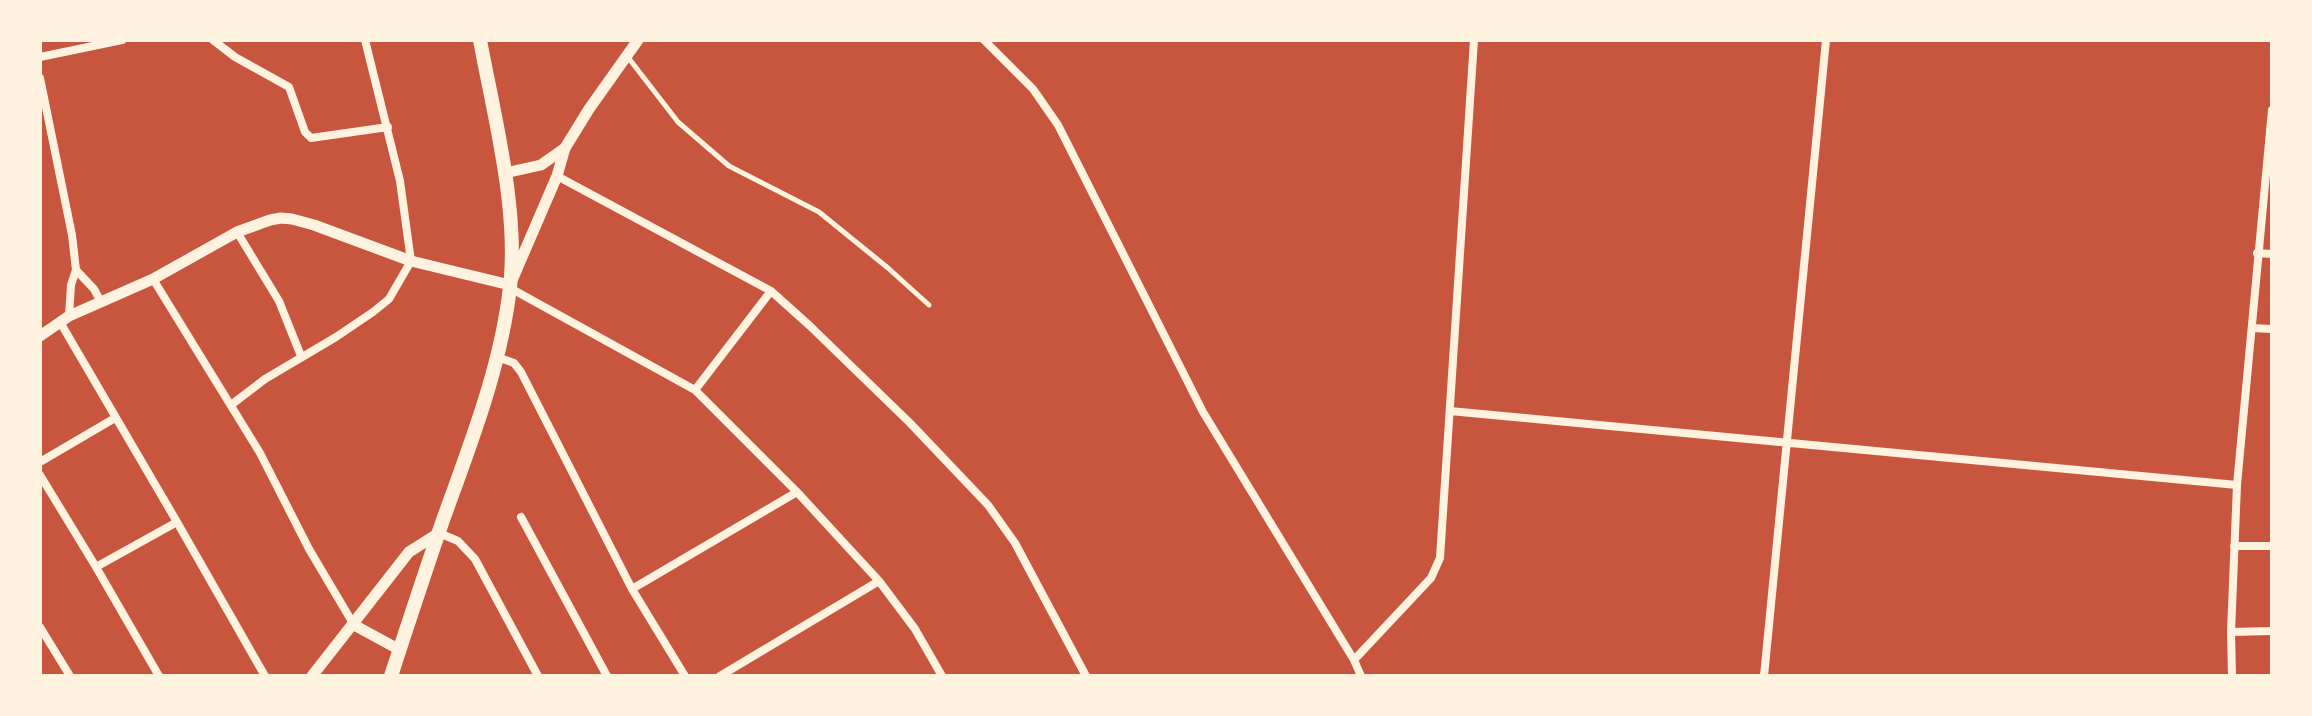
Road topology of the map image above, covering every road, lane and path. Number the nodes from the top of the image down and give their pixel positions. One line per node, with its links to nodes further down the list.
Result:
1 (122, 40): 10 (street)
2 (213, 40): 13 (street)
3 (365, 40): 13 (street)
4 (480, 40): 15 (main road)
5 (638, 40): 9 (street)
6 (984, 40): 55 (street)
7 (1474, 40): 35 (street)
8 (1826, 40): 37 (street)
9 (627, 55): 14 (street); 26 (lane)
10 (40, 57)
11 (40, 78): 21 (street)
12 (2272, 110): 18 (street)
13 (388, 127): 20 (street)
14 (565, 148): 15 (street); 16 (street)
15 (505, 173): 23 (main road)
16 (557, 176): 23 (street); 24 (street)
17 (237, 232): 20 (street); 22 (street); 31 (street)
18 (2257, 253): 19 (street); 28 (street)
19 (2272, 254)
20 (411, 261): 23 (street); 31 (street)
21 (76, 270): 25 (street); 27 (street)
22 (153, 279): 25 (street); 34 (street)
23 (510, 287): 32 (main road); 33 (street)
24 (771, 291): 33 (street); 66 (street)
25 (101, 302): 27 (street)
26 (929, 305)
27 (65, 319): 30 (street); 36 (street)
28 (2252, 328): 29 (street); 40 (street)
29 (2272, 329)
30 (40, 336)
31 (301, 356): 34 (street)
32 (496, 357): 44 (main road); 49 (street)
33 (695, 390): 41 (street)
34 (231, 405): 50 (street)
35 (1450, 411): 37 (street); 55 (street)
36 (115, 418): 38 (street); 43 (street)
37 (1785, 443): 40 (street); 68 (street)
38 (40, 462)
39 (40, 475): 47 (street)
40 (2237, 485): 45 (street)
41 (797, 492): 48 (street); 49 (street)
42 (521, 517): 62 (street)
43 (177, 522): 47 (street); 58 (street)
44 (439, 533): 50 (street); 54 (main road); 61 (street)
45 (2234, 546): 46 (street); 53 (street)
46 (2272, 546)
47 (96, 567): 57 (street)
48 (879, 581): 64 (street); 65 (street)
49 (632, 589): 63 (street)
50 (354, 625): 54 (street); 59 (street)
51 (40, 627): 56 (street)
52 (2272, 631): 53 (street)
53 (2231, 632): 69 (street)
54 (400, 650): 60 (main road)
55 (1354, 660): 67 (street)
56 (70, 676)
57 (159, 676)
58 (265, 676)
59 (312, 676)
60 (391, 676)
61 (538, 676)
62 (607, 676)
63 (685, 676)
64 (720, 676)
65 (942, 676)
66 (1086, 676)
67 (1361, 676)
68 (1764, 676)
69 (2232, 676)

